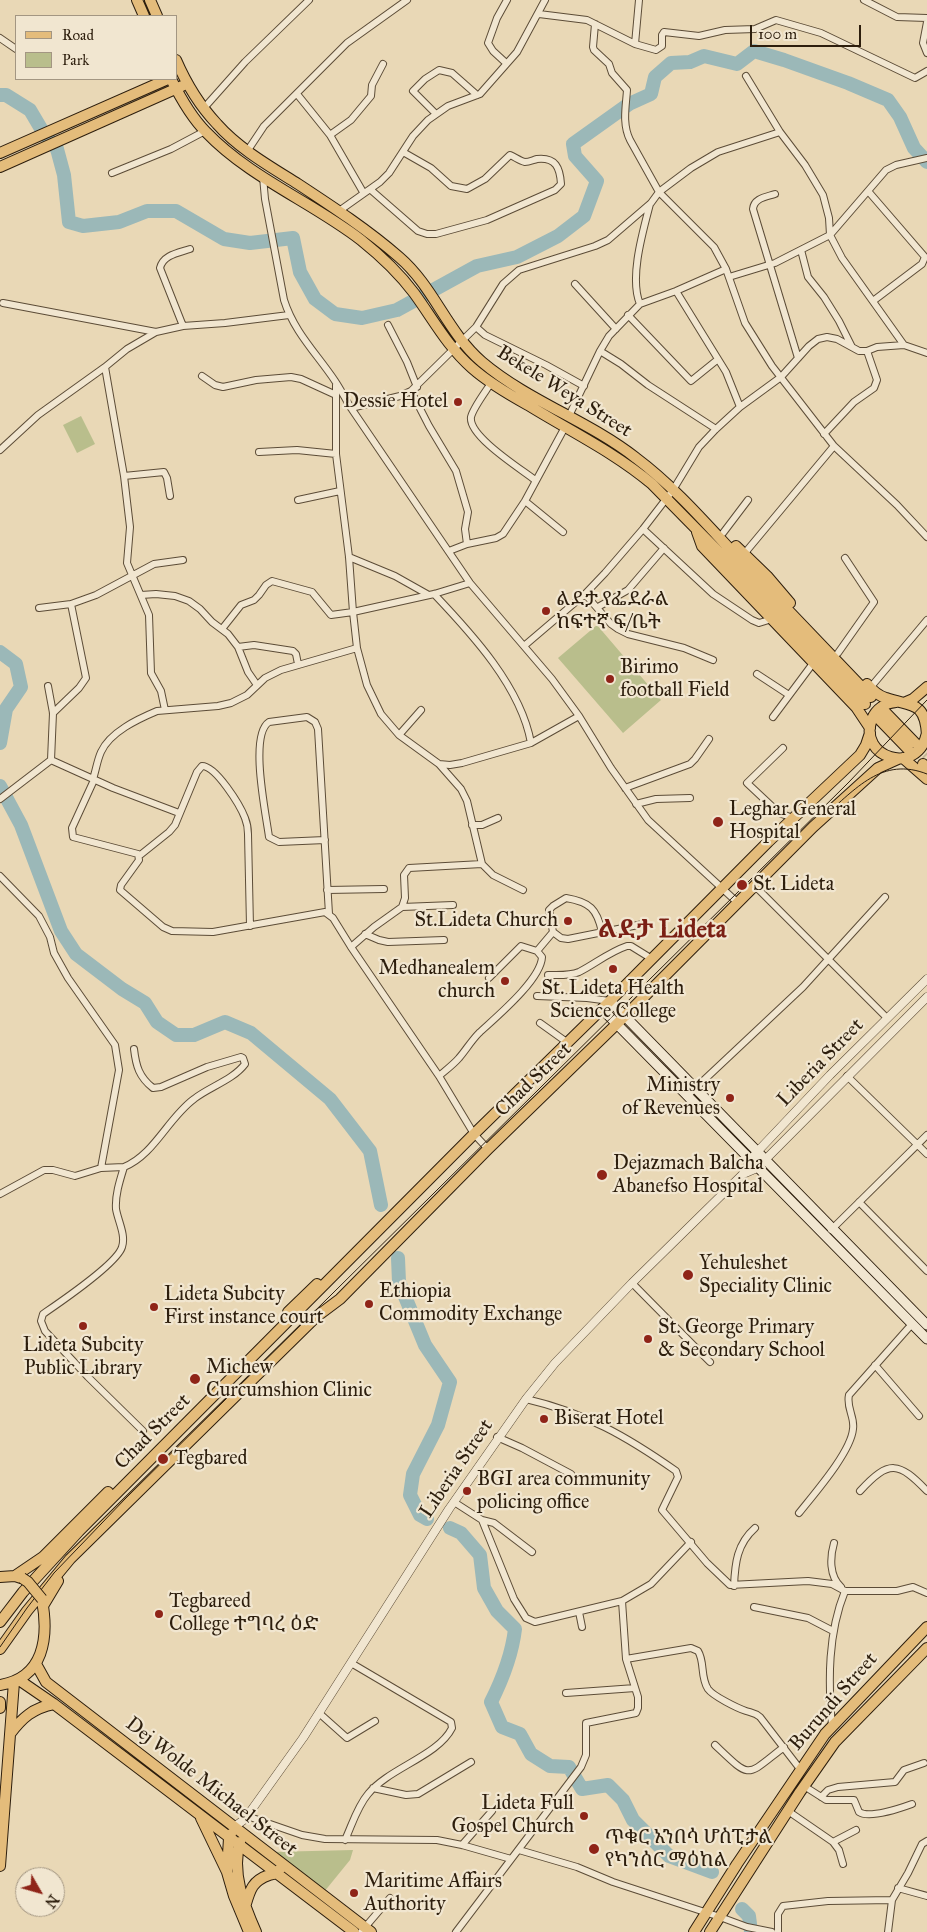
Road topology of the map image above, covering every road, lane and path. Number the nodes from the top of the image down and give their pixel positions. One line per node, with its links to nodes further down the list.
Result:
1 (137, 0): 10 (main road)
2 (150, 0): 11 (main road)
3 (309, 0): 32 (street)
4 (407, 0): 28 (street)
5 (507, 0): 19 (street)
6 (546, 0): 9 (street)
7 (639, 0): 16 (street)
8 (864, 0): 12 (street)
9 (539, 14): 14 (street); 19 (street)
10 (144, 15)
11 (157, 15)
12 (927, 18)
13 (927, 22): 18 (street)
14 (595, 24): 16 (street); 47 (street)
15 (0, 38): 17 (street)
16 (636, 44): 21 (street)
17 (15, 48)
18 (927, 53)
19 (506, 63): 29 (street)
20 (383, 64): 36 (street)
21 (927, 71)
22 (179, 73): 26 (main road, Bekele Weya Street)
23 (746, 76): 35 (street)
24 (171, 80): 27 (main road)
25 (154, 83): 39 (main road)
26 (188, 84): 27 (main road); 32 (main road, Bekele Weya Street)
27 (176, 89): 30 (main road); 31 (main road)
28 (297, 94): 36 (street); 37 (street)
29 (477, 95): 33 (street); 33 (street)
30 (155, 99): 31 (main road); 41 (main road)
31 (185, 103): 34 (main road)
32 (204, 108): 37 (main road, Bekele Weya Street)
33 (436, 114): 38 (street)
34 (205, 131): 42 (street); 43 (main road)
35 (780, 132): 47 (street); 51 (street)
36 (330, 135): 46 (street)
37 (248, 150): 50 (main road, Bekele Weya Street)
38 (403, 152): 44 (street); 44 (street)
39 (0, 153)
40 (925, 158): 45 (street)
41 (0, 168)
42 (112, 173)
43 (263, 177): 62 (street); 72 (main road)
44 (371, 190): 46 (street)
45 (868, 191): 51 (street); 59 (street)
46 (363, 192): 50 (street)
47 (659, 192): 49 (street); 55 (street)
48 (775, 194): 54 (street)
49 (651, 203): 61 (street); 66 (street)
50 (339, 211): 69 (main road, Bekele Weya Street)
51 (830, 235): 53 (street); 59 (street)
52 (190, 248): 65 (street)
53 (801, 250): 54 (street); 71 (street)
54 (769, 265): 56 (street); 76 (street)
55 (726, 269): 56 (street); 58 (street)
56 (729, 278): 80 (street)
57 (575, 284): 67 (street)
58 (676, 291): 61 (street); 77 (street)
59 (874, 301): 70 (street)
60 (3, 302): 68 (street)
61 (640, 304): 63 (street)
62 (289, 315): 65 (street); 81 (street)
63 (628, 315): 67 (street); 77 (street)
64 (388, 325): 84 (street)
65 (183, 326): 68 (street)
66 (476, 327): 69 (street); 83 (street)
67 (616, 329): 73 (street)
68 (156, 332): 78 (street)
69 (462, 342): 72 (street); 88 (main road, Bekele Weya Street)
70 (904, 346): 74 (street); 75 (street)
71 (852, 348): 74 (street); 76 (street)
72 (453, 350): 82 (main road); 84 (street)
73 (600, 351): 83 (street); 90 (street)
74 (867, 351): 91 (street)
75 (927, 353)
76 (798, 358): 80 (street)
77 (717, 360): 86 (street)
78 (105, 367): 93 (street); 96 (street)
79 (202, 376): 85 (street)
80 (781, 377): 86 (street); 91 (street)
81 (336, 382): 85 (street); 87 (street)
82 (491, 383): 89 (main road); 97 (street)
83 (584, 386): 88 (street)
84 (414, 389): 87 (street); 111 (street)
85 (336, 395): 95 (street)
86 (740, 407): 90 (street)
87 (351, 408): 113 (street)
88 (569, 416): 98 (main road, Bekele Weya Street)
89 (565, 427): 97 (street); 101 (main road)
90 (716, 429): 98 (street)
91 (824, 434): 92 (street)
92 (834, 446): 110 (street); 114 (street)
93 (0, 450)
94 (259, 452): 95 (street)
95 (336, 454): 99 (street)
96 (124, 476): 100 (street); 118 (street)
97 (535, 480): 104 (street)
98 (672, 490): 101 (street); 105 (main road, Bekele Weya Street)
99 (340, 491): 102 (street); 115 (street)
100 (170, 496)
101 (666, 499): 106 (street); 107 (main road)
102 (298, 500)
103 (748, 500): 109 (street)
104 (525, 501): 108 (street); 111 (street)
105 (704, 521): 109 (main road); 142 (main road, Bekele Weya Street)
106 (644, 529): 112 (street); 121 (street)
107 (697, 531): 127 (main road); 142 (main road)
108 (562, 532)
109 (723, 533): 114 (main road)
110 (927, 537)
111 (467, 544): 113 (street)
112 (664, 548): 124 (street); 127 (street)
113 (449, 551): 119 (street)
114 (744, 554): 133 (main road)
115 (349, 557): 120 (street); 126 (street)
116 (845, 558): 133 (street)
117 (183, 560): 118 (street)
118 (132, 574): 122 (street); 123 (street)
119 (470, 582): 120 (street); 130 (street)
120 (430, 594): 126 (street); 154 (street)
121 (585, 594): 124 (street); 130 (street)
122 (141, 595): 129 (street); 144 (street)
123 (71, 604): 125 (street); 146 (street)
124 (598, 607): 134 (street)
125 (39, 608)
126 (353, 612): 129 (street); 132 (street)
127 (772, 619): 135 (main road)
128 (927, 620): 142 (street)
129 (222, 629): 131 (street)
130 (524, 646): 148 (street)
131 (238, 647): 136 (street); 138 (street)
132 (356, 648): 136 (street); 152 (street)
133 (838, 653): 142 (main road)
134 (713, 660)
135 (814, 662): 141 (street); 151 (main road)
136 (298, 664): 138 (street)
137 (757, 674): 141 (street)
138 (257, 685): 144 (street)
139 (48, 686): 146 (street)
140 (927, 688): 143 (main road)
141 (789, 696): 149 (street)
142 (869, 696): 143 (main road)
143 (902, 702): 150 (main road); 151 (main road)
144 (165, 710): 159 (street)
145 (421, 710): 152 (street)
146 (53, 713): 157 (street)
147 (881, 715): 156 (main road)
148 (579, 716): 154 (street); 161 (street)
149 (773, 717)
150 (927, 728): 156 (main road)
151 (870, 731): 156 (main road); 167 (main road, Chad Street)
152 (399, 736): 158 (street)
153 (708, 738): 161 (street)
154 (531, 743): 158 (street)
155 (782, 748): 167 (street)
156 (906, 752): 160 (main road); 173 (main road, Chad Street)
157 (51, 760): 159 (street); 162 (street)
158 (440, 764): 168 (street)
159 (93, 779): 165 (street); 170 (street)
160 (927, 779)
161 (625, 788): 164 (street)
162 (2, 798)
163 (690, 798): 164 (street)
164 (636, 804): 174 (street)
165 (180, 813): 170 (street); 184 (street)
166 (498, 818): 168 (street)
167 (793, 818): 174 (main road, Chad Street)
168 (472, 825): 171 (street)
169 (325, 840): 169 (street); 176 (street)
170 (139, 856): 184 (street)
171 (482, 864): 177 (street); 181 (street)
172 (0, 876): 220 (street)
173 (755, 886): 179 (main road, Chad Street); 192 (street)
174 (722, 888): 179 (street); 191 (main road, Chad Street)
175 (384, 889): 176 (street)
176 (327, 890): 182 (street)
177 (524, 890)
178 (885, 897): 192 (street)
179 (738, 903): 199 (main road, Chad Street)
180 (453, 905): 181 (street)
181 (402, 907): 187 (street)
182 (328, 914): 184 (street); 189 (street)
183 (643, 924): 186 (street)
184 (250, 926)
185 (553, 932): 186 (street); 186 (street); 190 (street)
186 (602, 932)
187 (365, 934): 188 (street); 189 (street)
188 (444, 940)
189 (351, 946): 207 (street)
190 (537, 951): 194 (street); 207 (street)
191 (652, 960): 193 (street); 198 (main road, Chad Street)
192 (829, 960): 200 (street); 209 (street)
193 (548, 976)
194 (489, 978)
195 (927, 979): 200 (street, Liberia Street)
196 (537, 996): 198 (street)
197 (927, 997): 205 (street, Liberia Street)
198 (605, 1003): 199 (main road); 202 (main road); 204 (main road, Chad Street)
199 (625, 1016): 202 (main road, Chad Street); 209 (main road)
200 (887, 1018): 203 (street, Liberia Street)
201 (540, 1024): 204 (street)
202 (617, 1024): 210 (main road); 214 (main road, Chad Street)
203 (869, 1037): 205 (street); 215 (street, Liberia Street)
204 (568, 1043): 211 (main road, Chad Street)
205 (878, 1045): 208 (street, Liberia Street)
206 (134, 1049): 219 (street)
207 (439, 1076): 211 (street)
208 (846, 1076): 213 (street); 218 (street, Liberia Street)
209 (695, 1088): 210 (street); 215 (main road)
210 (686, 1096): 217 (main road)
211 (474, 1134): 214 (street); 228 (main road, Chad Street)
212 (927, 1135): 213 (street)
213 (917, 1145): 216 (street); 224 (street)
214 (488, 1149): 230 (main road, Chad Street)
215 (757, 1152): 217 (street, Liberia Street); 218 (main road)
216 (927, 1154)
217 (750, 1160): 221 (main road); 222 (street, Liberia Street)
218 (764, 1160): 221 (street, Liberia Street); 225 (main road)
219 (124, 1167): 220 (street); 237 (street)
220 (101, 1168): 223 (street)
221 (756, 1168): 222 (street, Liberia Street); 226 (main road)
222 (743, 1174): 229 (street, Liberia Street)
223 (0, 1194)
224 (859, 1202): 225 (street); 227 (street)
225 (832, 1229): 226 (street); 232 (main road)
226 (825, 1236): 231 (main road)
227 (927, 1271)
228 (338, 1272): 250 (main road, Chad Street); 258 (main road, Chad Street)
229 (632, 1283): 233 (street); 235 (street, Liberia Street)
230 (329, 1308): 255 (main road, Chad Street); 262 (main road, Chad Street)
231 (912, 1324): 232 (main road); 234 (street)
232 (926, 1334)
233 (710, 1362)
234 (875, 1366): 236 (street); 243 (street)
235 (526, 1399): 238 (street, Liberia Street); 246 (street)
236 (919, 1416)
237 (144, 1431)
238 (497, 1438): 239 (street); 242 (street, Liberia Street)
239 (571, 1474)
240 (860, 1491): 241 (street)
241 (927, 1491)
242 (454, 1502): 244 (street); 266 (street, Liberia Street)
243 (799, 1513)
244 (482, 1520): 248 (street); 257 (street)
245 (755, 1528): 251 (street)
246 (691, 1542): 251 (street); 254 (street)
247 (834, 1543): 252 (street)
248 (532, 1552)
249 (1, 1575): 250 (main road)
250 (18, 1577): 255 (main road, bridge)
251 (734, 1586): 252 (street)
252 (845, 1591): 253 (street); 261 (street)
253 (927, 1593)
254 (622, 1601): 257 (street); 264 (street)
255 (43, 1602): 267 (main road)
256 (754, 1607): 261 (street)
257 (579, 1612): 259 (street)
258 (0, 1622)
259 (582, 1627)
260 (927, 1627): 265 (main road, Burundi Street)
261 (833, 1631): 278 (street)
262 (0, 1649)
263 (925, 1654): 268 (main road, Burundi Street)
264 (626, 1659): 271 (street); 282 (street)
265 (894, 1660): 268 (main road); 278 (main road, Burundi Street)
266 (350, 1663): 276 (street, Liberia Street); 289 (street)
267 (36, 1664): 269 (main road); 283 (main road, Dej Wolde Michael Street)
268 (904, 1670): 280 (main road, Burundi Street)
269 (16, 1682): 270 (main road); 274 (main road, Dej Wolde Michael Street); 279 (main road)
270 (0, 1685)
271 (635, 1688): 272 (street); 306 (street)
272 (566, 1693)
273 (0, 1702): 275 (main road)
274 (54, 1704): 279 (main road); 285 (main road, Dej Wolde Michael Street)
275 (0, 1708)
276 (318, 1713): 277 (street); 295 (street, Liberia Street)
277 (375, 1721)
278 (828, 1730): 280 (main road); 287 (main road, Burundi Street)
279 (10, 1735): 309 (main road)
280 (835, 1742): 288 (main road, Burundi Street)
281 (715, 1745): 282 (street)
282 (784, 1748): 287 (street)
283 (139, 1752): 285 (main road); 297 (main road, Dej Wolde Michael Street)
284 (471, 1762): 289 (street)
285 (131, 1763): 294 (main road, Dej Wolde Michael Street)
286 (924, 1763): 290 (street)
287 (800, 1769): 296 (main road, Burundi Street)
288 (804, 1786): 290 (street); 293 (main road, Burundi Street)
289 (374, 1788): 301 (street)
290 (821, 1797): 291 (street)
291 (912, 1804)
292 (492, 1811): 305 (street)
293 (788, 1811): 299 (main road, Burundi Street); 302 (street)
294 (201, 1816): 300 (main road, Dej Wolde Michael Street); 311 (main road)
295 (246, 1818): 297 (street, Liberia Street); 301 (street)
296 (762, 1826): 299 (main road); 317 (main road, Burundi Street)
297 (238, 1830): 300 (main road); 304 (main road); 310 (main road, Dej Wolde Michael Street)
298 (856, 1830): 302 (street)
299 (774, 1833): 318 (main road, Burundi Street)
300 (229, 1838): 304 (main road, Dej Wolde Michael Street); 311 (main road)
301 (346, 1840): 305 (street)
302 (833, 1842): 308 (street)
303 (927, 1842): 312 (street)
304 (238, 1844): 310 (main road, Dej Wolde Michael Street); 316 (main road)
305 (462, 1846): 307 (street)
306 (519, 1850): 307 (street); 317 (street)
307 (511, 1860): 323 (street)
308 (844, 1864)
309 (0, 1866)
310 (281, 1869): 316 (main road); 319 (main road, Dej Wolde Michael Street); 322 (main road, Dej Wolde Michael Street)
311 (227, 1872): 320 (main road)
312 (898, 1888): 313 (street); 315 (street)
313 (927, 1896)
314 (390, 1898): 319 (street)
315 (892, 1900): 327 (street); 328 (street)
316 (245, 1907): 321 (main road)
317 (707, 1913): 318 (street); 324 (main road, Burundi Street)
318 (720, 1916): 325 (main road, Burundi Street); 326 (street)
319 (366, 1930)
320 (249, 1932)
321 (256, 1932)
322 (354, 1932)
323 (456, 1932)
324 (694, 1932)
325 (710, 1932)
326 (772, 1932)
327 (778, 1932)
328 (888, 1932)

